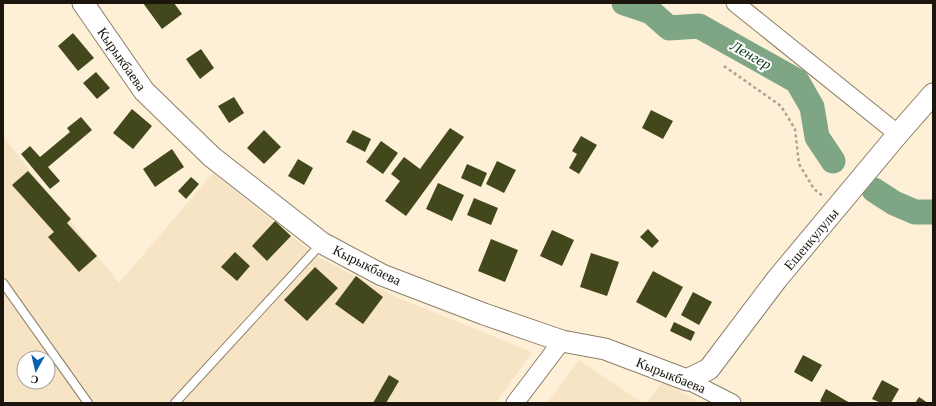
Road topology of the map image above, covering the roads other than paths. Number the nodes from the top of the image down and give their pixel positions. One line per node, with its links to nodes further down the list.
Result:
1 (83, 3): 5 (street, Кырыкбаева)
2 (735, 3): 4 (street)
3 (933, 94): 4 (street, Ешенкулулы)
4 (898, 134): 8 (street, Ешенкулулы)
5 (322, 243): 7 (street, Кырыкбаева); 10 (lane)
6 (3, 283): 9 (lane)
7 (562, 341): 8 (street, Кырыкбаева); 11 (street)
8 (688, 380): 12 (street, Кырыкбаева)
9 (88, 403)
10 (175, 403)
11 (515, 403)
12 (732, 403)

